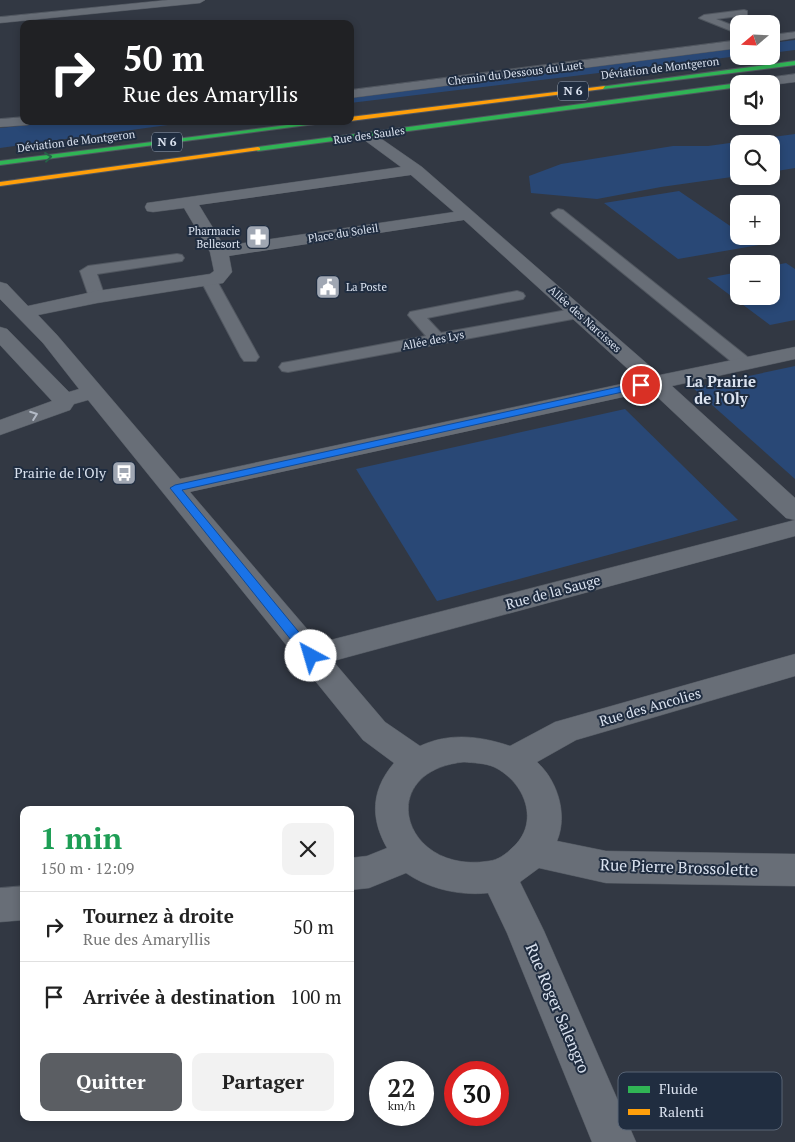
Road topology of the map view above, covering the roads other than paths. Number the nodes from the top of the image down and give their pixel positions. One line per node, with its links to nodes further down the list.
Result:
1 (200, 0): 3 (street)
2 (744, 13): 4 (lane)
3 (0, 20)
4 (730, 28)
5 (795, 35): 6 (street)
6 (780, 38)
7 (730, 45): 13 (street, Chemin du Dessous du Luet)
8 (795, 56): 14 (main road, Déviation de Montgeron / N 6)
9 (795, 63): 15 (main road, Déviation de Montgeron / N 6)
10 (795, 78): 11 (street)
11 (780, 80)
12 (730, 86): 20 (main road, Rue des Saules)
13 (354, 94)
14 (354, 110)
15 (354, 118)
16 (20, 122): 17 (street)
17 (0, 123)
18 (230, 125): 21 (main road, Déviation de Montgeron / N 6)
19 (302, 125): 22 (main road, Déviation de Montgeron / N 6, one-way to 19)
20 (368, 136): 23 (street, Allée des Narcisses); 24 (main road, Rue des Saules)
21 (0, 154)
22 (0, 163)
23 (416, 170): 25 (street); 28 (street, Allée des Narcisses)
24 (0, 184)
25 (188, 202): 26 (street); 29 (street)
26 (154, 207)
27 (558, 213): 41 (lane)
28 (466, 215): 29 (street, Place du Soleil); 36 (street, Allée des Narcisses)
29 (219, 252): 31 (street)
30 (177, 258): 34 (lane)
31 (208, 281): 34 (street); 40 (lane)
32 (0, 288): 35 (street)
33 (517, 296): 38 (lane)
34 (97, 297): 35 (street)
35 (26, 312): 44 (street)
36 (578, 313): 38 (lane, Allée des Lys); 43 (street, Allée des Narcisses)
37 (2, 339): 45 (street)
38 (437, 340): 42 (lane, Allée des Lys)
39 (795, 353): 41 (street)
40 (250, 357)
41 (744, 364): 43 (street)
42 (288, 367)
43 (655, 382): 47 (street); 48 (street, Allée des Narcisses)
44 (92, 392): 45 (street); 47 (street)
45 (64, 400): 46 (street, one-way to 45)
46 (0, 428)
47 (175, 488): 50 (street)
48 (795, 512)
49 (795, 528): 50 (street, Rue de la Sauge)
50 (311, 656): 53 (street)
51 (795, 665): 52 (street, Rue des Ancolies)
52 (511, 761): 53 (street); 54 (street)
53 (418, 762): 55 (street)
54 (534, 852): 56 (street, Rue Pierre Brossolette); 58 (street)
55 (410, 855): 57 (street); 58 (street)
56 (795, 870)
57 (354, 874)
58 (498, 875): 61 (street, Rue Roger Salengro)
59 (20, 903): 60 (street)
60 (0, 905)
61 (614, 1142)

